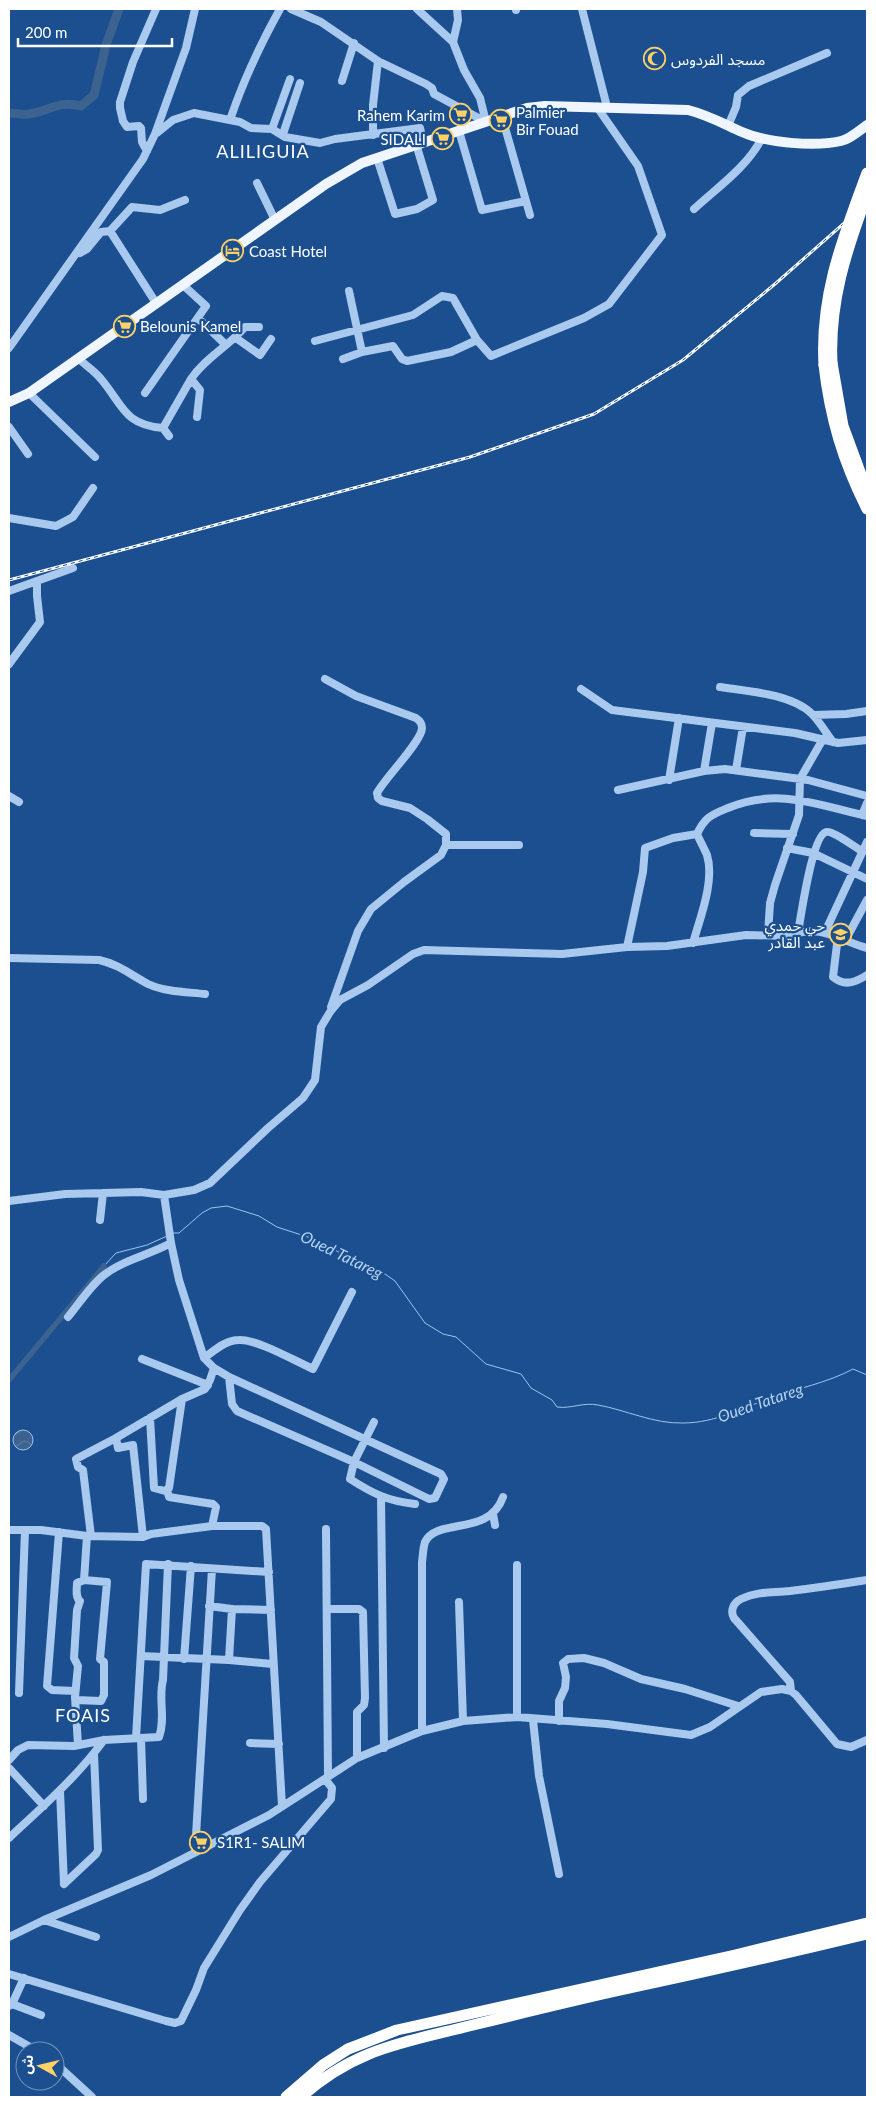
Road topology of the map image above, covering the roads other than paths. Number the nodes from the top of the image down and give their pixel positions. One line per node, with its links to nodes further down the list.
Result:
1 (156, 9): 28 (street)
2 (195, 9): 23 (street)
3 (280, 9): 17 (street)
4 (291, 9): 9 (street)
5 (417, 9): 8 (street)
6 (457, 9): 8 (street)
7 (582, 9): 15 (street)
8 (453, 42): 18 (street)
9 (354, 44): 11 (street); 13 (street)
10 (827, 53): 20 (street)
11 (378, 61): 18 (street); 25 (street)
12 (290, 78): 21 (street)
13 (342, 81)
14 (300, 83): 24 (street)
15 (602, 107): 16 (main road); 20 (main road); 48 (street)
16 (502, 117): 18 (main road); 34 (street)
17 (230, 120): 21 (street); 23 (street)
18 (486, 122): 22 (main road)
19 (867, 125): 26 (main road)
20 (728, 126): 26 (main road)
21 (272, 129): 24 (street)
22 (459, 131): 27 (main road); 34 (street)
23 (156, 134): 28 (street)
24 (283, 134): 25 (street)
25 (373, 136): 27 (street)
26 (762, 138): 35 (street)
27 (420, 143): 29 (main road); 29 (street)
28 (147, 151): 39 (street)
29 (377, 158): 37 (main road)
30 (867, 173): 55 (highway, bridge)
31 (257, 183): 37 (street)
32 (867, 196): 55 (highway, bridge)
33 (184, 200): 38 (street)
34 (526, 201): 36 (street)
35 (694, 209)
36 (530, 215)
37 (275, 220): 40 (main road)
38 (110, 231): 39 (street); 42 (street)
39 (76, 255): 51 (street)
40 (183, 284): 42 (main road); 43 (street)
41 (349, 291): 45 (street)
42 (156, 303): 53 (main road)
43 (198, 318): 50 (street); 58 (street)
44 (260, 327): 46 (street)
45 (358, 330): 48 (street); 49 (street); 52 (street)
46 (236, 338): 47 (street); 50 (street)
47 (270, 339)
48 (477, 340): 52 (street)
49 (315, 341)
50 (226, 346): 56 (street)
51 (9, 348)
52 (362, 352): 54 (street)
53 (78, 358): 57 (main road); 62 (street)
54 (343, 359)
55 (828, 364): 67 (highway); 68 (highway)
56 (191, 379): 60 (street); 62 (street)
57 (29, 393): 59 (main road); 65 (street)
58 (144, 393)
59 (9, 402)
60 (197, 417)
61 (9, 427): 64 (street)
62 (163, 428): 63 (street)
63 (169, 436)
64 (28, 454)
65 (95, 457)
66 (93, 488): 69 (street)
67 (867, 491)
68 (867, 509)
69 (9, 518)
70 (73, 568): 71 (street)
71 (38, 580): 72 (street); 73 (street)
72 (9, 591)
73 (9, 664)
74 (325, 679): 100 (street)
75 (720, 687): 78 (street)
76 (581, 690): 79 (street)
77 (867, 711): 78 (street)
78 (813, 715): 84 (street)
79 (679, 718): 80 (street); 88 (street)
80 (712, 723): 81 (street); 85 (street)
81 (743, 727): 82 (street); 86 (street)
82 (822, 739): 84 (street); 87 (street)
83 (867, 740): 84 (street)
84 (833, 742)
85 (704, 770): 86 (street); 88 (street)
86 (736, 770): 87 (street)
87 (800, 779): 91 (street); 92 (street)
88 (669, 780): 89 (street)
89 (618, 790)
90 (9, 796): 93 (street)
91 (867, 796)
92 (800, 800): 95 (street); 97 (street); 98 (street)
93 (20, 802)
94 (867, 803): 95 (street)
95 (865, 816)
96 (754, 833): 98 (street)
97 (697, 834): 113 (street); 114 (street)
98 (793, 834): 102 (street)
99 (867, 842): 103 (street)
100 (446, 845): 101 (street); 119 (street)
101 (519, 845)
102 (788, 848): 104 (street); 110 (street)
103 (863, 852): 104 (street); 105 (street)
104 (813, 853): 105 (street); 108 (street)
105 (853, 872): 106 (street); 109 (street)
106 (867, 879)
107 (867, 900): 112 (street)
108 (798, 932): 109 (street); 110 (street)
109 (825, 932): 111 (street)
110 (768, 935): 113 (street)
111 (838, 936): 112 (street); 117 (street)
112 (846, 939): 115 (street)
113 (694, 943): 114 (street)
114 (627, 947): 119 (street)
115 (867, 948)
116 (9, 958): 118 (street)
117 (867, 975)
118 (206, 994)
119 (330, 1012): 121 (street)
120 (103, 1193): 121 (street); 122 (street); 123 (street)
121 (164, 1195): 124 (street)
122 (9, 1201)
123 (100, 1220)
124 (170, 1243): 126 (street); 127 (street)
125 (352, 1292): 127 (street)
126 (68, 1317)
127 (204, 1358): 129 (street)
128 (142, 1359): 131 (street)
129 (214, 1368): 130 (street); 131 (street)
130 (229, 1377): 136 (street); 137 (street)
131 (208, 1385): 132 (street)
132 (182, 1399): 133 (street); 138 (street)
133 (150, 1418): 135 (street); 138 (street)
134 (374, 1422): 136 (street)
135 (116, 1438): 149 (street); 150 (street)
136 (366, 1439): 137 (street); 137 (street)
137 (354, 1462): 139 (street)
138 (167, 1490): 144 (street)
139 (381, 1496): 141 (street); 185 (street)
140 (503, 1497): 142 (street)
141 (415, 1504)
142 (493, 1514): 143 (street); 178 (street)
143 (495, 1525)
144 (212, 1526): 150 (street); 155 (street)
145 (326, 1529): 161 (street)
146 (9, 1530): 147 (street)
147 (25, 1530): 148 (street); 171 (street)
148 (59, 1532): 149 (street); 169 (street)
149 (89, 1536): 150 (street); 156 (street)
150 (143, 1537)
151 (168, 1564): 153 (street); 163 (street); 164 (street)
152 (516, 1565): 174 (street)
153 (191, 1566): 154 (street); 165 (street)
154 (212, 1569): 155 (street); 159 (street)
155 (269, 1572): 162 (street)
156 (84, 1580): 169 (street); 172 (street)
157 (867, 1580): 170 (street)
158 (459, 1602): 176 (street)
159 (209, 1606): 160 (street); 166 (street)
160 (232, 1609): 162 (street); 167 (street)
161 (328, 1609): 187 (street); 190 (street)
162 (271, 1610): 168 (street)
163 (141, 1656): 164 (street); 179 (street)
164 (163, 1656): 165 (street); 179 (street)
165 (184, 1659): 166 (street)
166 (207, 1659): 167 (street); 196 (street)
167 (229, 1660): 168 (street)
168 (272, 1664): 183 (street)
169 (75, 1691): 172 (street)
170 (791, 1691): 173 (street); 181 (street)
171 (19, 1693)
172 (76, 1700): 184 (street)
173 (738, 1706): 177 (street); 177 (street)
174 (517, 1717): 175 (street); 176 (street)
175 (533, 1720): 177 (street); 197 (street)
176 (463, 1721): 178 (street)
177 (559, 1721)
178 (422, 1731): 185 (street)
179 (139, 1738): 180 (street); 192 (street)
180 (104, 1740): 184 (street); 186 (street)
181 (867, 1740)
182 (250, 1743): 183 (street)
183 (280, 1744): 194 (street)
184 (78, 1745): 188 (street)
185 (384, 1748): 187 (street)
186 (94, 1754): 191 (street); 191 (street)
187 (357, 1758): 190 (street)
188 (9, 1760)
189 (9, 1768): 193 (street)
190 (326, 1778): 194 (street); 204 (street)
191 (60, 1791): 193 (street)
192 (143, 1799)
193 (44, 1806): 195 (street)
194 (282, 1806): 196 (street)
195 (9, 1838)
196 (195, 1852): 198 (street)
197 (559, 1874)
198 (44, 1920): 201 (street); 202 (street)
199 (867, 1924): 209 (highway)
200 (867, 1934): 210 (highway)
201 (96, 1937)
202 (9, 1938)
203 (9, 1974): 204 (street)
204 (24, 1978): 205 (street)
205 (10, 2005): 206 (street)
206 (41, 2015)
207 (65, 2072): 208 (street)
208 (92, 2097)
209 (286, 2097)
210 (300, 2097)

